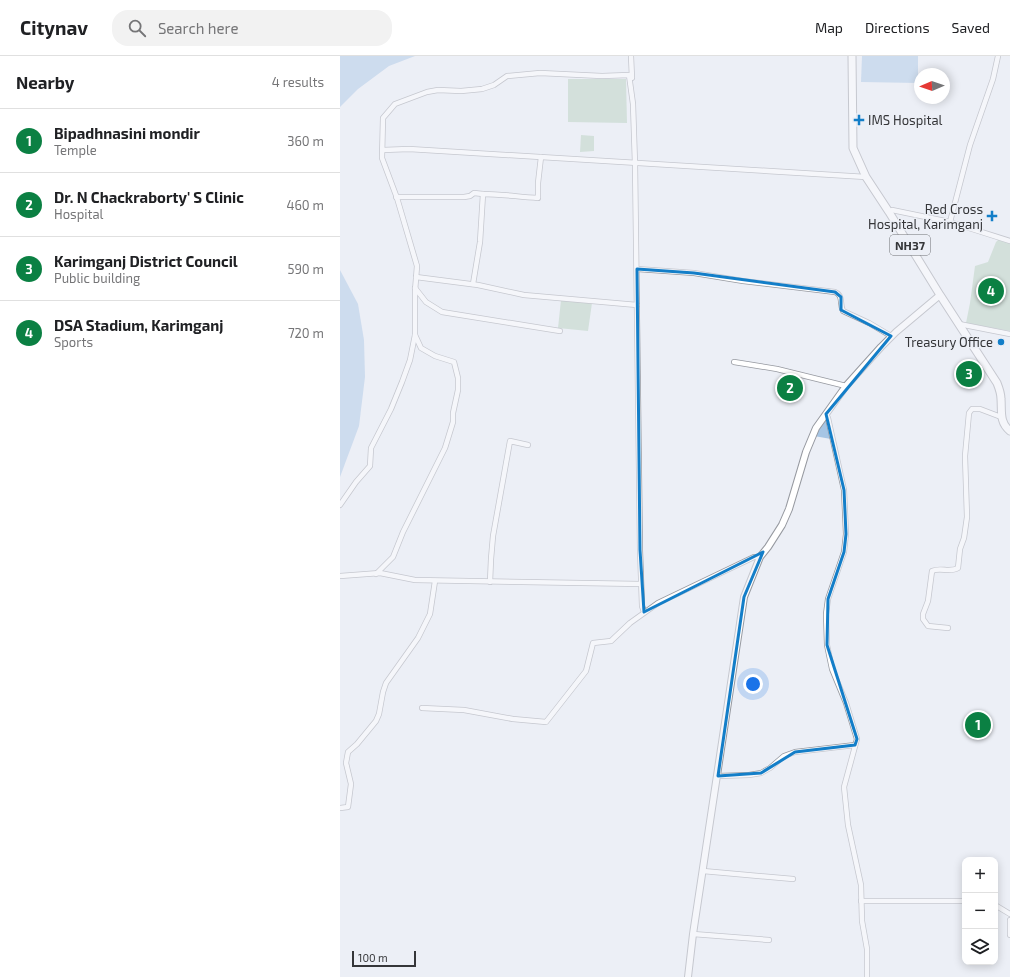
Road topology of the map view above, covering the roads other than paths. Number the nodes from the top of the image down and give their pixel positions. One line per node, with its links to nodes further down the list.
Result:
1 (631, 56): 6 (street)
2 (852, 56): 7 (highway, NH37)
3 (998, 56): 11 (street)
4 (383, 150): 5 (street); 6 (street); 9 (street)
5 (541, 157): 6 (street); 8 (street)
6 (635, 164): 7 (street); 13 (street)
7 (866, 177): 10 (highway, NH37)
8 (483, 194): 9 (street); 15 (street)
9 (396, 197): 14 (street)
10 (889, 212): 11 (street); 17 (highway, NH37)
11 (950, 222): 12 (street)
12 (1010, 241)
13 (637, 269): 18 (street); 23 (street)
14 (416, 277): 15 (street); 16 (street)
15 (473, 284): 18 (street)
16 (415, 288): 20 (street); 22 (street)
17 (940, 295): 19 (highway, NH37); 23 (main road)
18 (637, 305): 36 (street)
19 (959, 324): 21 (street); 27 (highway, NH37)
20 (560, 332)
21 (1010, 334)
22 (416, 335): 30 (street); 32 (street)
23 (891, 336): 25 (main road)
24 (734, 362): 25 (street)
25 (846, 386): 26 (main road)
26 (826, 414): 31 (main road); 40 (street)
27 (1001, 417): 28 (highway); 38 (street)
28 (1010, 431)
29 (528, 445): 35 (street)
30 (340, 505)
31 (760, 557): 37 (street); 41 (main road)
32 (376, 574): 33 (street); 34 (street)
33 (340, 576)
34 (435, 581): 35 (street); 42 (street)
35 (490, 582): 36 (street)
36 (641, 584): 37 (street)
37 (644, 612): 39 (street)
38 (948, 628)
39 (422, 708)
40 (855, 745): 41 (street); 45 (street)
41 (718, 776): 43 (main road)
42 (340, 808)
43 (703, 871): 44 (street); 50 (main road)
44 (793, 879)
45 (861, 901): 46 (street); 54 (street)
46 (962, 901)
47 (998, 907): 48 (street)
48 (1010, 914)
49 (1010, 920): 51 (street)
50 (693, 934): 52 (street); 53 (main road)
51 (1010, 936)
52 (769, 940)
53 (688, 977)
54 (867, 977)

